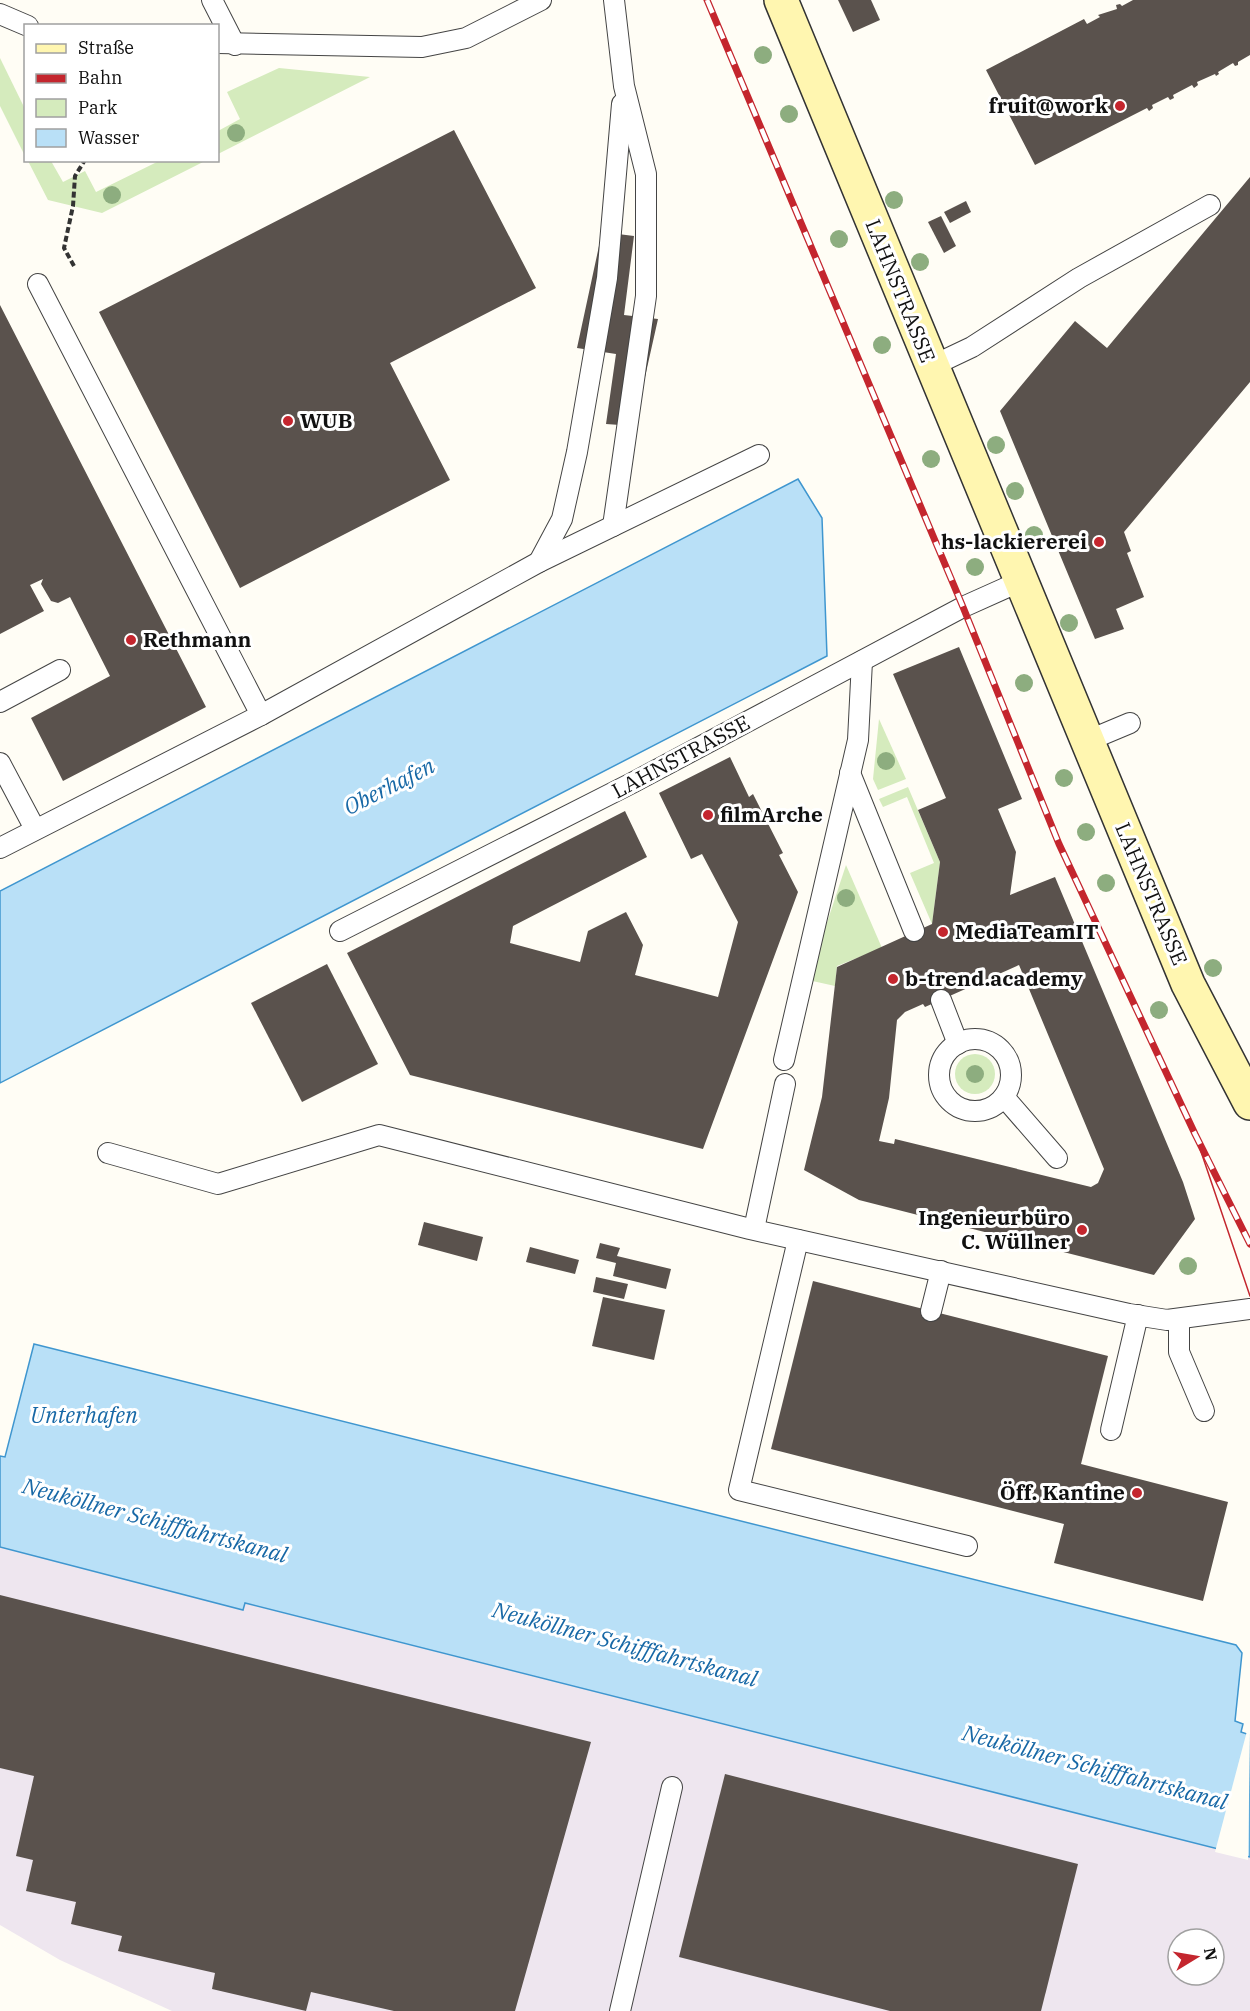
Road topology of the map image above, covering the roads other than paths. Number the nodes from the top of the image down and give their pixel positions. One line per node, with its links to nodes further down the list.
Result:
1 (212, 0): 8 (lane)
2 (541, 0): 5 (lane)
3 (614, 0): 9 (lane)
4 (781, 0): 12 (street, LAHNSTRASSE)
5 (512, 6): 8 (lane)
6 (0, 14): 7 (lane)
7 (24, 24)
8 (226, 44)
9 (624, 86): 14 (lane); 15 (lane)
10 (1210, 205): 12 (lane)
11 (38, 284): 20 (lane)
12 (932, 366): 16 (street, LAHNSTRASSE)
13 (759, 455): 14 (lane)
14 (613, 526): 15 (lane)
15 (540, 562): 20 (lane)
16 (1021, 581): 17 (lane, LAHNSTRASSE); 22 (street, LAHNSTRASSE)
17 (862, 661): 24 (lane); 27 (lane, LAHNSTRASSE)
18 (60, 669): 19 (lane)
19 (0, 702)
20 (261, 715): 25 (lane)
21 (1130, 723): 22 (lane)
22 (1087, 741): 34 (street, LAHNSTRASSE)
23 (0, 764): 25 (lane)
24 (850, 773): 28 (lane); 31 (lane)
25 (35, 829): 26 (lane)
26 (0, 848)
27 (340, 931)
28 (914, 931)
29 (941, 1000): 30 (lane)
30 (958, 1044): 33 (lane); 33 (lane)
31 (784, 1060)
32 (785, 1084): 37 (lane)
33 (1004, 1097): 36 (lane)
34 (1250, 1102)
35 (108, 1153): 37 (lane)
36 (1058, 1158)
37 (754, 1229): 38 (lane)
38 (798, 1239): 39 (lane); 46 (lane)
39 (941, 1271): 41 (lane); 42 (lane)
40 (1250, 1309): 43 (lane)
41 (931, 1311)
42 (1138, 1315): 43 (lane); 45 (lane)
43 (1179, 1319): 44 (lane)
44 (1204, 1411)
45 (1111, 1430)
46 (967, 1546)
47 (672, 1787): 48 (lane)
48 (620, 2011)

